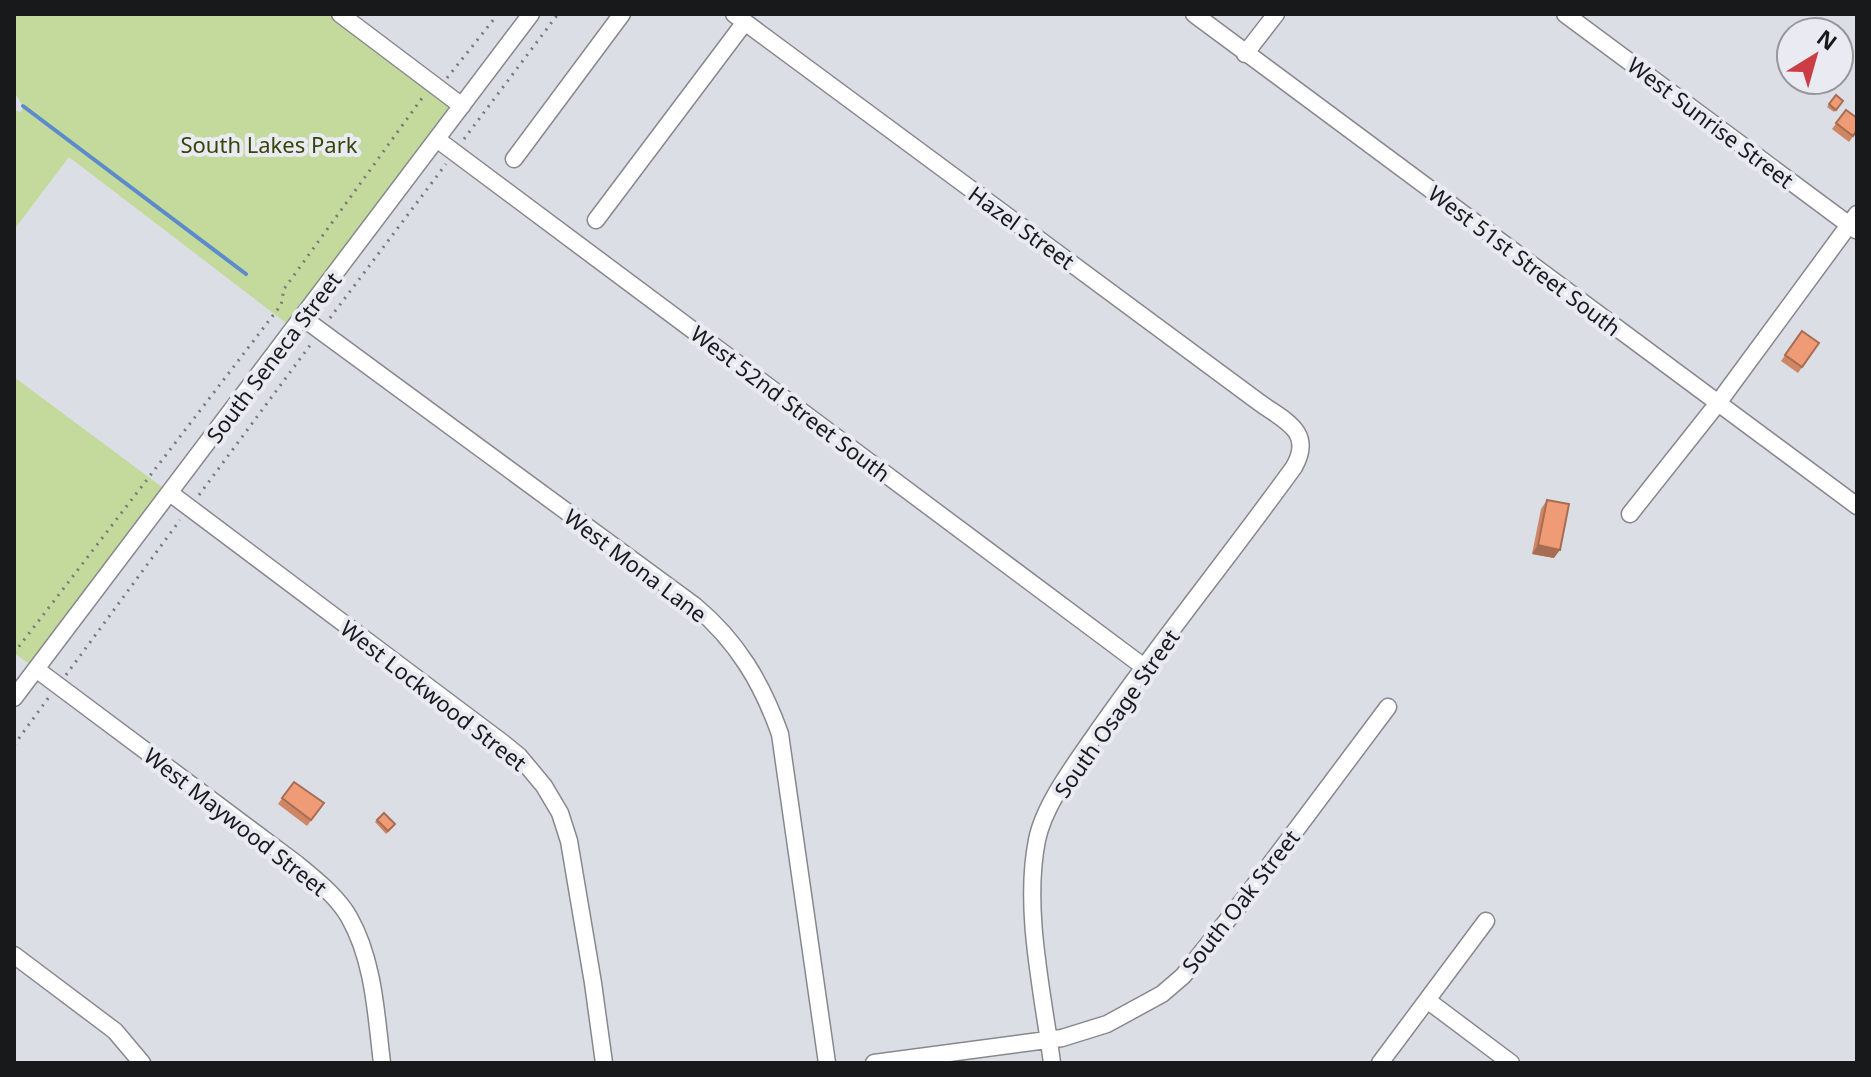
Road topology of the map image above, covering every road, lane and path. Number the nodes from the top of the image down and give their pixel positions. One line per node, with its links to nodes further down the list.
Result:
1 (340, 14): 11 (street)
2 (498, 14): 11 (path)
3 (531, 14): 12 (street, South Seneca Street)
4 (558, 14): 14 (path)
5 (622, 14): 15 (street)
6 (1194, 14): 10 (street, West 51st Street South)
7 (1276, 14): 10 (street)
8 (1565, 14): 17 (street, West Sunrise Street)
9 (740, 18): 16 (street); 21 (street, Hazel Street)
10 (1246, 54): 20 (street, West 51st Street South)
11 (436, 87): 12 (street); 26 (path)
12 (462, 106): 13 (street, South Seneca Street)
13 (438, 140): 14 (street, West 52nd Street South); 18 (street, South Seneca Street)
14 (454, 153): 19 (path); 27 (street, West 52nd Street South)
15 (514, 159)
16 (596, 220)
17 (1854, 223): 20 (street)
18 (303, 318): 19 (street, West Mona Lane); 22 (street, South Seneca Street)
19 (321, 331): 24 (path); 40 (street, West Mona Lane)
20 (1718, 403): 23 (street, West 51st Street South); 25 (street)
21 (1303, 446): 27 (street, South Osage Street)
22 (170, 493): 24 (street, West Lockwood Street); 28 (street, South Seneca Street)
23 (1857, 506)
24 (189, 508): 29 (path); 39 (street, West Lockwood Street)
25 (1630, 514)
26 (14, 653)
27 (1144, 667): 36 (street, South Osage Street)
28 (36, 669): 29 (street, West Maywood Street); 30 (street, South Seneca Street)
29 (58, 686): 32 (path); 38 (street, West Maywood Street)
30 (14, 698)
31 (1388, 707): 36 (street, South Oak Street)
32 (14, 745)
33 (1486, 921): 35 (street)
34 (14, 955): 37 (street)
35 (1427, 1000): 43 (street); 44 (street)
36 (1049, 1039): 41 (street, South Oak Street); 42 (street, South Osage Street)
37 (142, 1063)
38 (382, 1063)
39 (604, 1063)
40 (827, 1063)
41 (874, 1063)
42 (1052, 1063)
43 (1380, 1063)
44 (1511, 1063)

